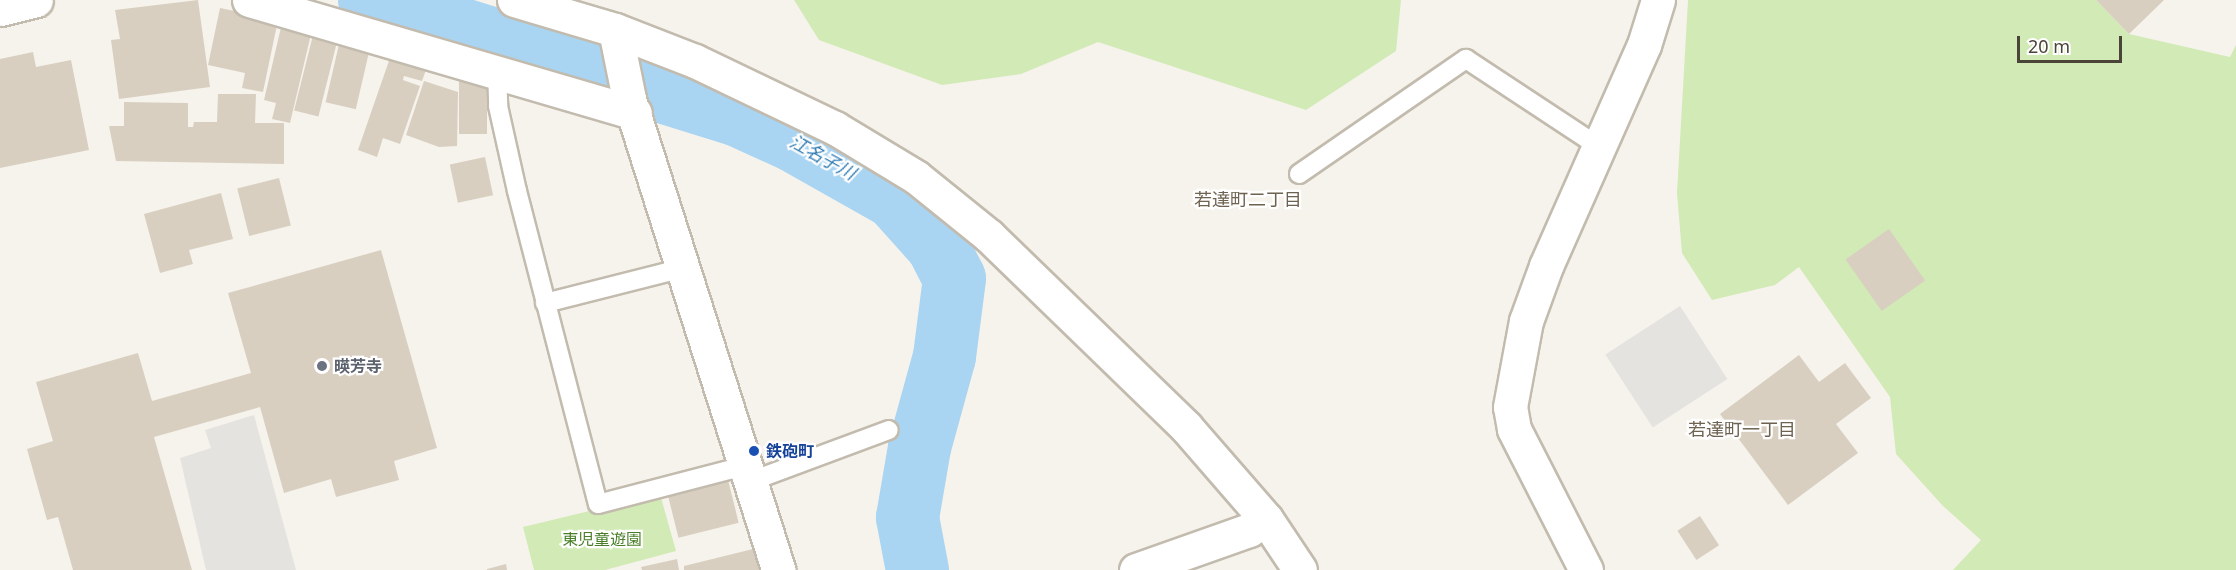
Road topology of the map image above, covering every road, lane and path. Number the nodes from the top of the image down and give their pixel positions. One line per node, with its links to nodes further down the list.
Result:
1 (36, 0): 5 (street)
2 (249, 0): 7 (street)
3 (514, 0): 6 (street)
4 (1658, 0): 9 (street)
5 (0, 9)
6 (616, 39): 8 (street); 15 (street)
7 (497, 70): 8 (street); 12 (lane)
8 (632, 106): 11 (street)
9 (1598, 146): 10 (lane); 19 (street)
10 (1299, 174)
11 (683, 267): 12 (lane); 14 (street)
12 (545, 303): 14 (lane)
13 (889, 430): 14 (lane)
14 (747, 474): 16 (street)
15 (1266, 519): 17 (street); 18 (street)
16 (778, 570)
17 (1137, 570)
18 (1300, 570)
19 (1586, 570)

